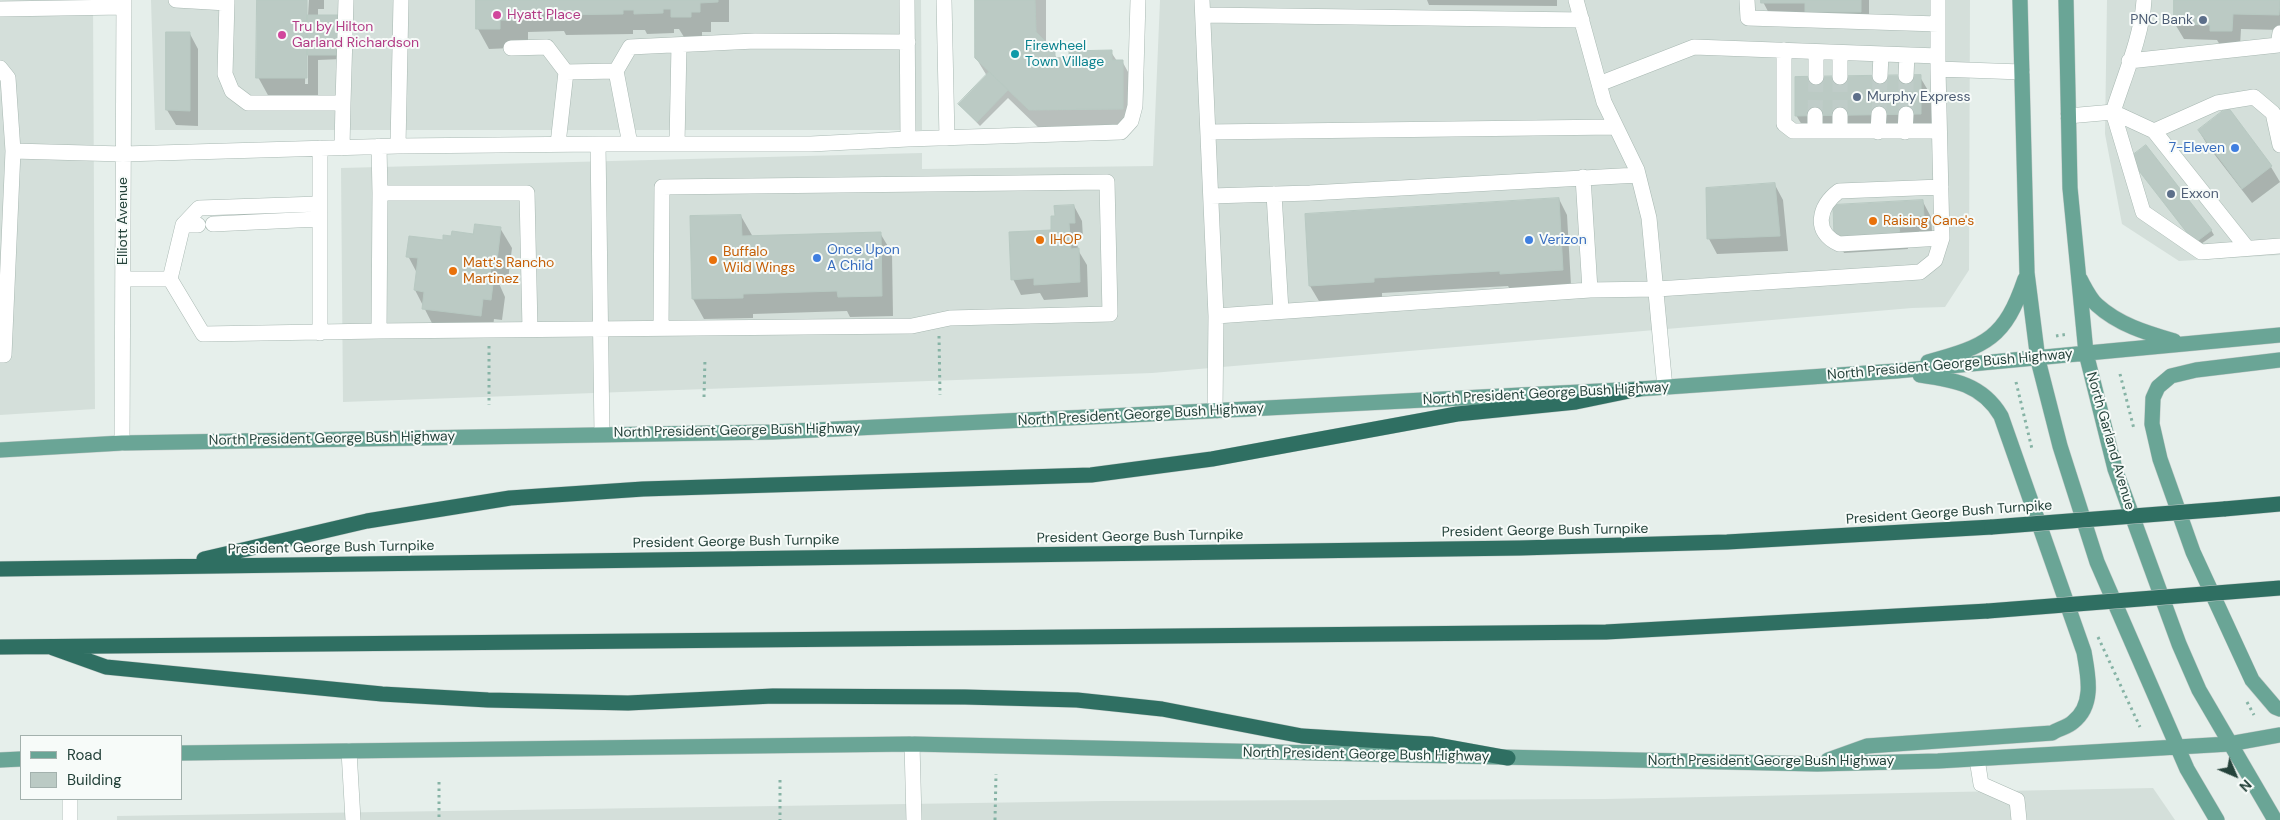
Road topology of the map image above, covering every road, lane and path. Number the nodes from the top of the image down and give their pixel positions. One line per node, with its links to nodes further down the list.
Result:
1 (176, 0): 14 (street)
2 (346, 0): 40 (street)
3 (401, 0): 63 (street)
4 (907, 0): 21 (street)
5 (944, 0): 55 (street)
6 (1138, 0): 55 (street)
7 (1202, 0): 17 (street)
8 (1576, 0): 18 (street)
9 (1748, 0): 19 (street)
10 (1938, 0): 19 (street)
11 (2020, 0): 34 (main road)
12 (2066, 0): 46 (main road, North Garland Avenue)
13 (2144, 0): 29 (street)
14 (227, 2): 40 (street)
15 (124, 4): 16 (street); 67 (street, Elliott Avenue)
16 (0, 9)
17 (1203, 16): 18 (street); 51 (street)
18 (1582, 20): 39 (street)
19 (1938, 24): 30 (street)
20 (2280, 33): 29 (street)
21 (908, 42): 22 (street); 56 (street)
22 (679, 45): 32 (street); 60 (street)
23 (511, 48): 33 (street)
24 (1784, 50): 25 (street); 39 (street); 48 (street)
25 (1816, 52): 26 (street); 37 (street)
26 (1840, 53): 27 (street); 38 (street)
27 (1881, 54): 28 (street); 35 (street)
28 (1907, 55): 30 (street); 36 (street)
29 (2129, 61): 41 (street)
30 (1938, 63): 34 (street); 54 (street)
31 (0, 68): 66 (street)
32 (616, 71): 33 (street); 59 (street)
33 (566, 72): 57 (street)
34 (2022, 72): 80 (main road)
35 (1880, 76)
36 (1906, 76)
37 (1816, 77)
38 (1840, 77)
39 (1599, 84): 47 (street)
40 (343, 103): 65 (street)
41 (2113, 112): 46 (street); 50 (street); 79 (street)
42 (1879, 114): 52 (street)
43 (1906, 114): 53 (street)
44 (1815, 115): 48 (street)
45 (1840, 115): 49 (street)
46 (2068, 116): 81 (main road, North Garland Avenue)
47 (1616, 127): 51 (street); 68 (street)
48 (1815, 131): 49 (street)
49 (1840, 131): 52 (street)
50 (2154, 131): 61 (street); 79 (street)
51 (1208, 132): 73 (street)
52 (1878, 132): 53 (street)
53 (1905, 132): 54 (street)
54 (1939, 132): 70 (street)
55 (947, 138): 56 (street)
56 (908, 139): 60 (street)
57 (558, 144): 58 (street); 63 (street)
58 (598, 144): 59 (street); 88 (street)
59 (630, 144): 60 (street)
60 (677, 144)
61 (2280, 145)
62 (379, 146): 63 (street); 65 (street); 71 (street)
63 (398, 146)
64 (320, 148): 65 (street); 67 (street); 74 (street)
65 (342, 148)
66 (14, 151): 67 (street); 100 (street)
67 (123, 154): 82 (street, Elliott Avenue)
68 (1638, 175): 69 (street); 84 (street)
69 (1583, 177): 72 (street); 85 (street)
70 (1940, 187): 77 (street); 77 (street)
71 (380, 193): 90 (street); 92 (street)
72 (1274, 194): 73 (street); 86 (street)
73 (1211, 196): 87 (street)
74 (319, 204): 75 (street); 76 (street)
75 (318, 219): 76 (street); 93 (street)
76 (198, 224): 83 (street)
77 (1942, 238): 84 (street)
78 (2280, 246): 79 (street)
79 (2247, 248)
80 (2027, 273): 102 (main road); 104 (main road)
81 (2079, 278): 98 (main road); 99 (main road, North Garland Avenue)
82 (123, 279): 83 (street); 112 (street, Elliott Avenue)
83 (170, 279): 93 (street)
84 (1656, 289): 85 (street); 105 (street)
85 (1590, 290): 86 (street)
86 (1281, 311): 87 (street)
87 (1216, 316): 110 (street)
88 (601, 328): 89 (street); 90 (street); 111 (street)
89 (661, 328): 89 (street)
90 (530, 329): 92 (street)
91 (939, 330): 107 (path)
92 (379, 331): 93 (street)
93 (320, 333)
94 (2071, 334): 96 (path)
95 (2280, 334): 98 (main road, North President George Bush Highway)
96 (2056, 336)
97 (489, 343): 109 (path)
98 (2183, 344): 99 (main road, North President George Bush Highway)
99 (2086, 353): 102 (main road, North President George Bush Highway); 123 (main road, North Garland Avenue)
100 (0, 355)
101 (705, 358): 108 (path)
102 (2038, 360): 104 (main road, North President George Bush Highway); 124 (main road)
103 (2280, 360): 120 (main road)
104 (1896, 372): 105 (main road, North President George Bush Highway); 131 (main road)
105 (1665, 388): 106 (main road, North President George Bush Highway)
106 (1639, 389): 110 (main road, North President George Bush Highway); 115 (highway)
107 (940, 395)
108 (704, 397)
109 (490, 405)
110 (1215, 411): 111 (main road, North President George Bush Highway)
111 (602, 434): 112 (main road, North President George Bush Highway)
112 (122, 443): 113 (main road, North President George Bush Highway)
113 (0, 450)
114 (2280, 504): 115 (highway, President George Bush Turnpike, bridge)
115 (177, 566): 116 (highway, President George Bush Turnpike)
116 (0, 569)
117 (2280, 588): 118 (highway, bridge)
118 (44, 645): 119 (highway); 128 (highway)
119 (0, 647)
120 (2280, 709)
121 (2280, 736): 123 (main road, North President George Bush Highway)
122 (912, 744): 125 (main road, North President George Bush Highway); 128 (main road, North President George Bush Highway); 140 (street)
123 (2229, 744): 124 (main road, North President George Bush Highway); 144 (main road, North Garland Avenue)
124 (2178, 746): 129 (main road, North President George Bush Highway); 143 (main road)
125 (349, 751): 126 (main road, North President George Bush Highway); 138 (street)
126 (182, 753)
127 (20, 758): 130 (main road)
128 (1508, 758): 131 (main road, North President George Bush Highway)
129 (1977, 759): 131 (main road, North President George Bush Highway); 142 (street)
130 (0, 760)
131 (1817, 764)
132 (996, 774): 141 (path)
133 (780, 780): 139 (path)
134 (439, 782): 136 (path)
135 (70, 800): 137 (street)
136 (439, 819)
137 (70, 820)
138 (353, 820)
139 (780, 820)
140 (914, 820)
141 (995, 820)
142 (2019, 820)
143 (2217, 820)
144 (2275, 820)

